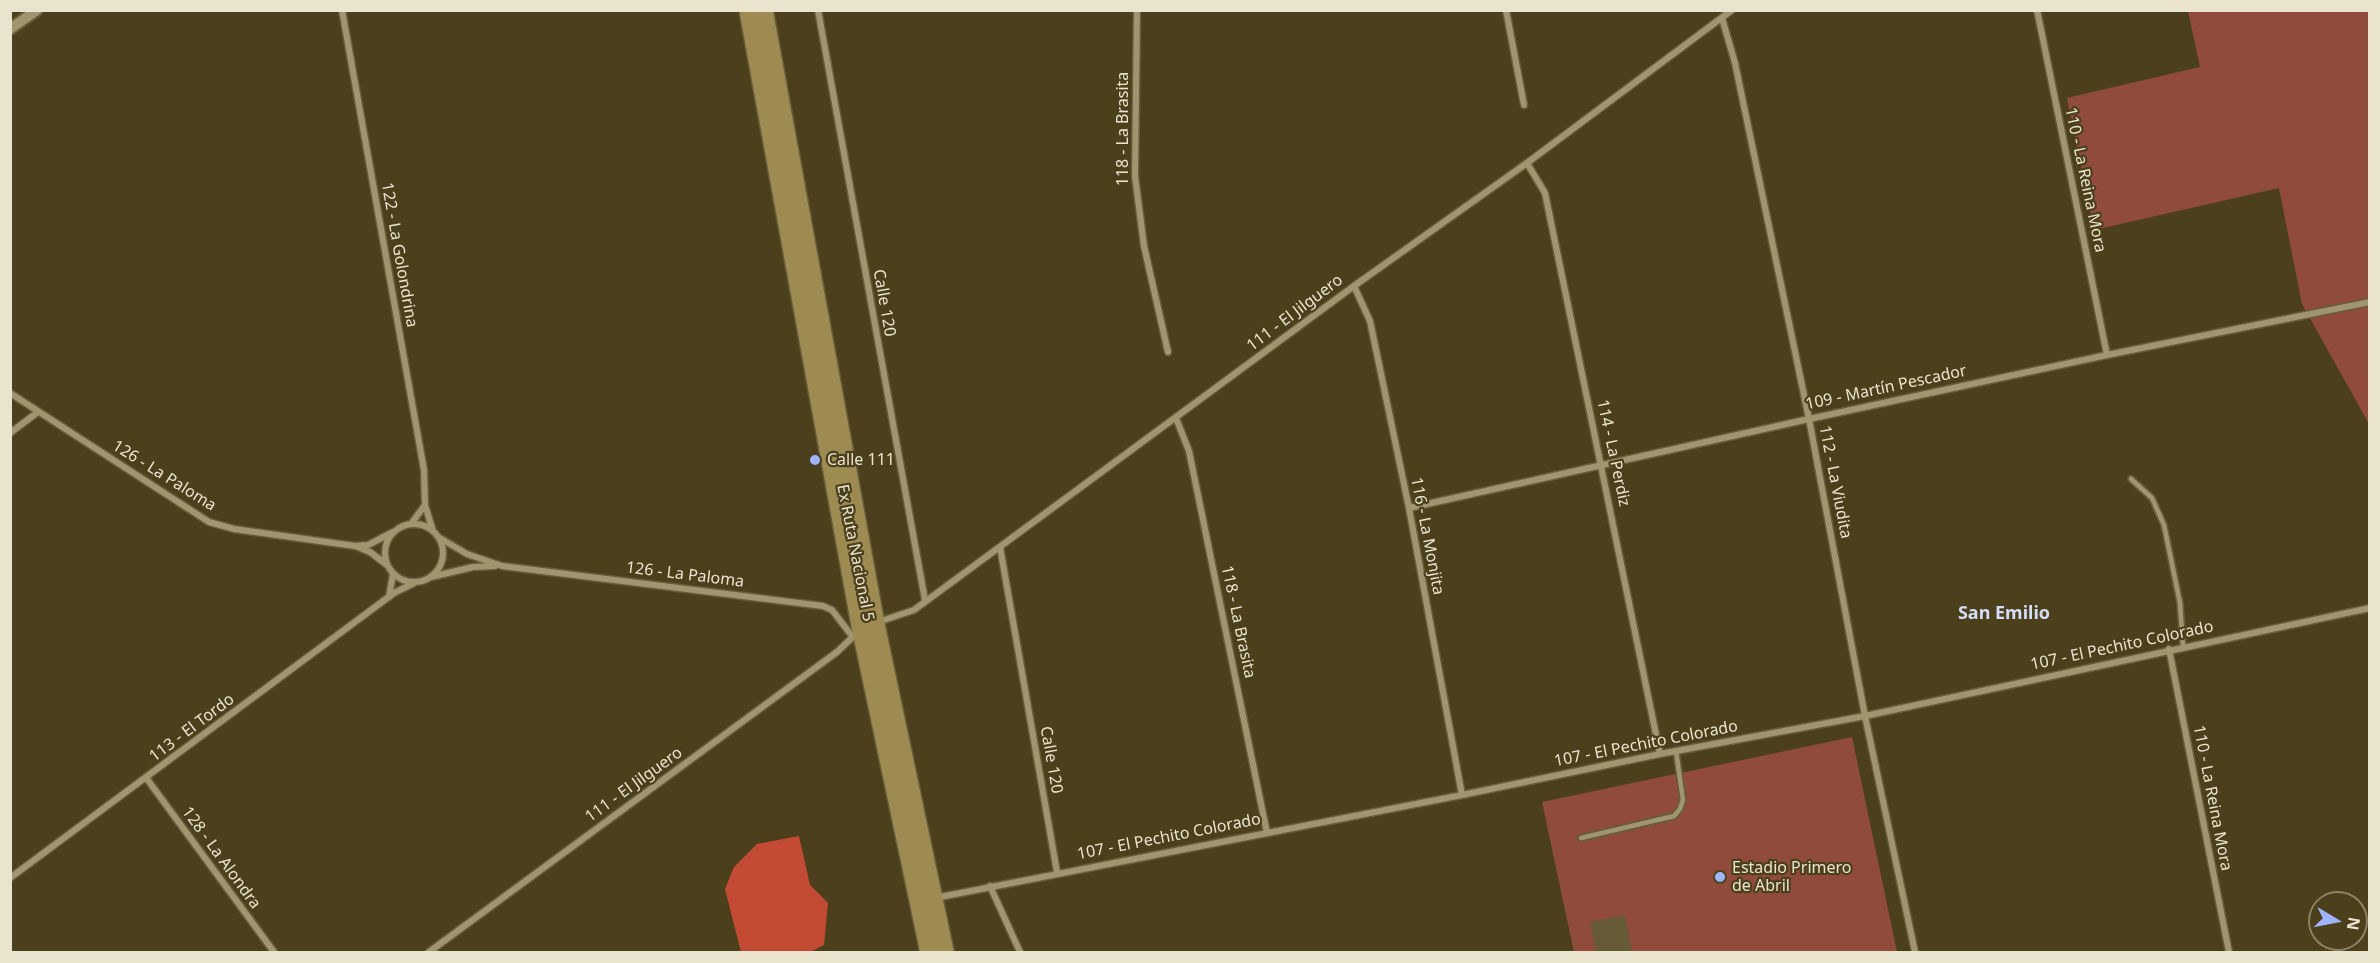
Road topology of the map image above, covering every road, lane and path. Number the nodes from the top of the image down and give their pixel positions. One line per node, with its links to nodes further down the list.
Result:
1 (37, 10): 10 (street)
2 (342, 10): 24 (street, 122 - La Golondrina)
3 (756, 10): 40 (main road, Ex Ruta Nacional 5)
4 (818, 10): 38 (street, Calle 120)
5 (1137, 10): 15 (street, 118 - La Brasita)
6 (1506, 10): 11 (street)
7 (1732, 10): 9 (street, 111 - El Jilguero)
8 (2037, 10): 16 (street, 110 - La Reina Mora)
9 (1722, 18): 12 (street, 111 - El Jilguero); 20 (street, 112 - La Viudita)
10 (10, 30)
11 (1524, 105)
12 (1527, 163): 13 (street, 111 - El Jilguero); 22 (street, 114 - La Perdiz)
13 (1354, 286): 19 (street, 111 - El Jilguero); 25 (street, 116 - La Monjita)
14 (2370, 302): 16 (street, 109 - Martín Pescador)
15 (1168, 352)
16 (2107, 355): 20 (street, 109 - Martín Pescador)
17 (10, 393): 18 (street, 126 - La Paloma)
18 (38, 412): 21 (street); 30 (street, 126 - La Paloma)
19 (1176, 418): 31 (street, 111 - El Jilguero); 48 (street, 118 - La Brasita)
20 (1809, 419): 22 (street, 109 - Martín Pescador); 43 (street, 112 - La Viudita)
21 (10, 433)
22 (1601, 464): 25 (street, 109 - Martín Pescador); 45 (street, 114 - La Perdiz)
23 (2131, 479): 41 (lane)
24 (425, 505): 26 (street); 27 (street, 122 - La Golondrina)
25 (1409, 508): 47 (street, 116 - La Monjita)
26 (411, 524): 27 (street); 28 (street)
27 (433, 531): 29 (street)
28 (393, 532): 30 (street, 126 - La Paloma); 32 (street)
29 (438, 537): 33 (street, 126 - La Paloma); 35 (street)
30 (355, 546): 32 (street, 126 - La Paloma)
31 (1000, 547): 38 (street, 111 - El Jilguero); 50 (street, Calle 120)
32 (387, 565): 34 (street)
33 (502, 566): 35 (street, 126 - La Paloma); 40 (street, 126 - La Paloma)
34 (393, 573): 36 (street); 37 (street)
35 (431, 577): 36 (street)
36 (414, 583): 37 (street, 113 - El Tordo)
37 (389, 597): 46 (street, 113 - El Tordo)
38 (925, 600): 40 (street, 111 - El Jilguero)
39 (2370, 608): 41 (street, 107 - El Pechito Colorado)
40 (860, 631): 53 (main road, Ex Ruta Nacional 5); 55 (street, 111 - El Jilguero)
41 (2183, 646): 42 (street, 107 - El Pechito Colorado)
42 (2169, 649): 43 (street, 107 - El Pechito Colorado); 59 (street, 110 - La Reina Mora)
43 (1865, 716): 44 (street, 107 - El Pechito Colorado); 58 (street, 112 - La Viudita)
44 (1676, 751): 45 (street, 107 - El Pechito Colorado); 49 (lane)
45 (1659, 754): 47 (street, 107 - El Pechito Colorado)
46 (147, 779): 51 (street, 113 - El Tordo); 54 (street, 128 - La Alondra)
47 (1462, 795): 48 (street, 107 - El Pechito Colorado)
48 (1267, 833): 50 (street, 107 - El Pechito Colorado)
49 (1581, 838)
50 (1057, 872): 52 (street, 107 - El Pechito Colorado)
51 (10, 878)
52 (990, 886): 53 (street, 107 - El Pechito Colorado); 57 (street)
53 (926, 900): 56 (main road, Ex Ruta Nacional 5)
54 (274, 952)
55 (429, 952)
56 (937, 952)
57 (1020, 952)
58 (1915, 952)
59 (2229, 952)

